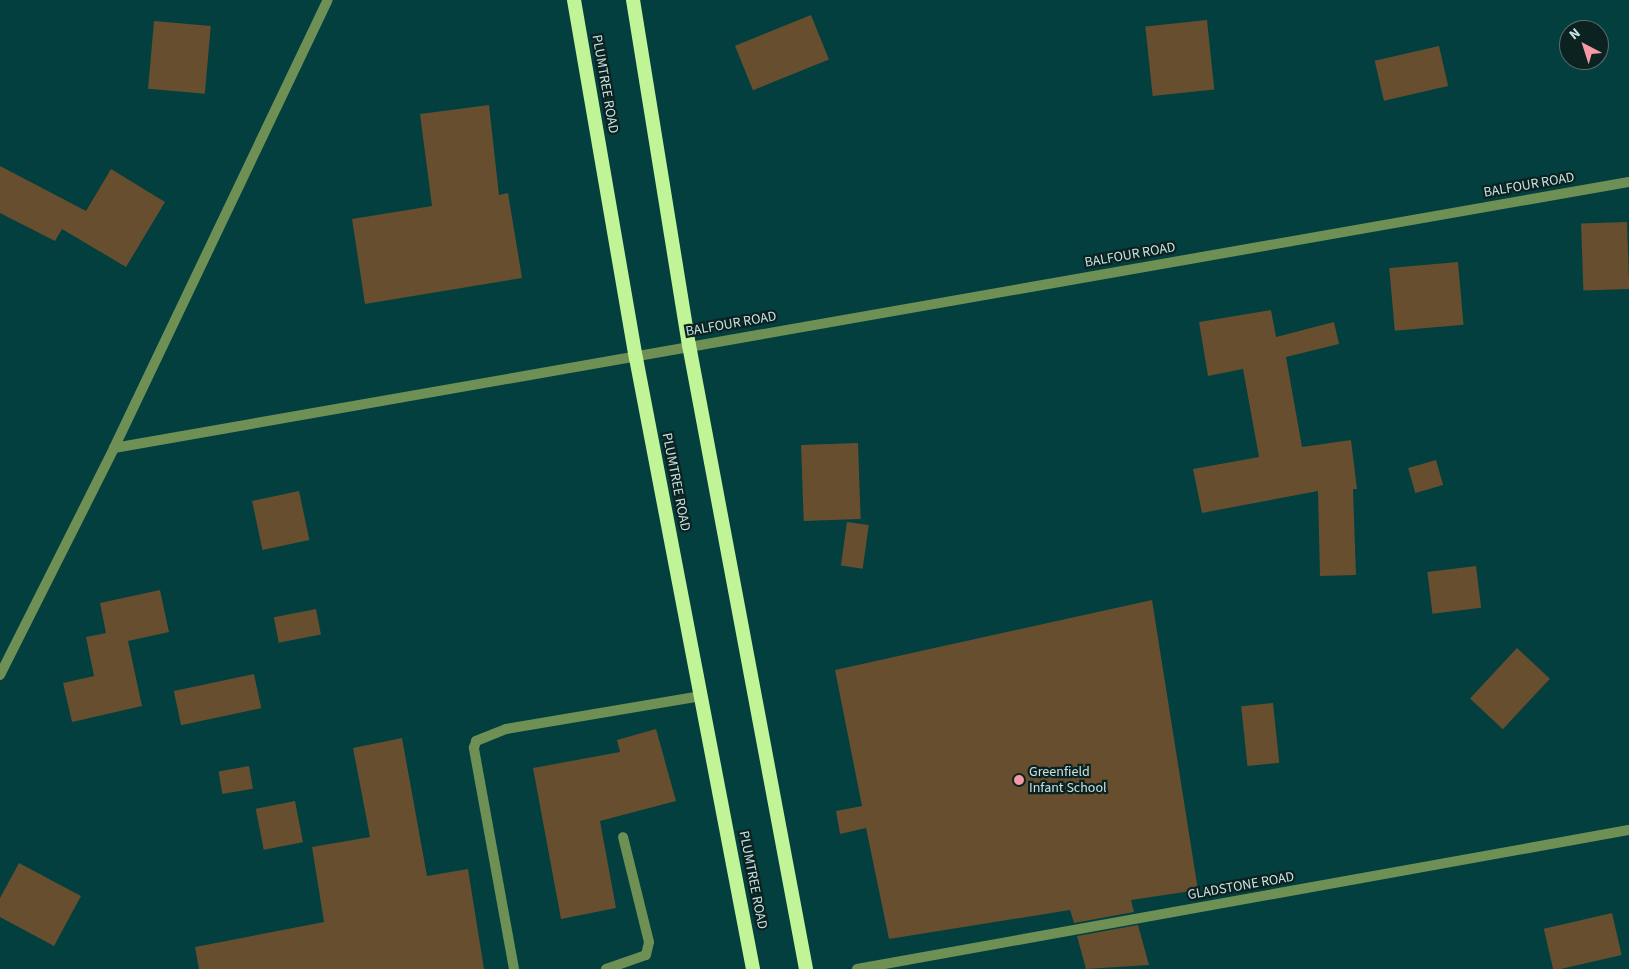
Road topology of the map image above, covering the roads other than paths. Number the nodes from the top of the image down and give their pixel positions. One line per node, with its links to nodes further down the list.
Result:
1 (328, 0): 7 (street)
2 (574, 0): 6 (highway, PLUMTREE ROAD)
3 (633, 0): 5 (highway)
4 (1629, 182): 5 (street, BALFOUR ROAD)
5 (689, 345): 6 (street, BALFOUR ROAD); 15 (highway)
6 (636, 358): 7 (street, BALFOUR ROAD); 9 (highway, PLUMTREE ROAD)
7 (114, 448): 8 (street)
8 (0, 675)
9 (701, 696): 12 (street); 14 (highway, PLUMTREE ROAD)
10 (1629, 830): 16 (street, GLADSTONE ROAD)
11 (623, 837): 13 (street)
12 (514, 969)
13 (606, 969)
14 (753, 969)
15 (806, 969)
16 (857, 969)

